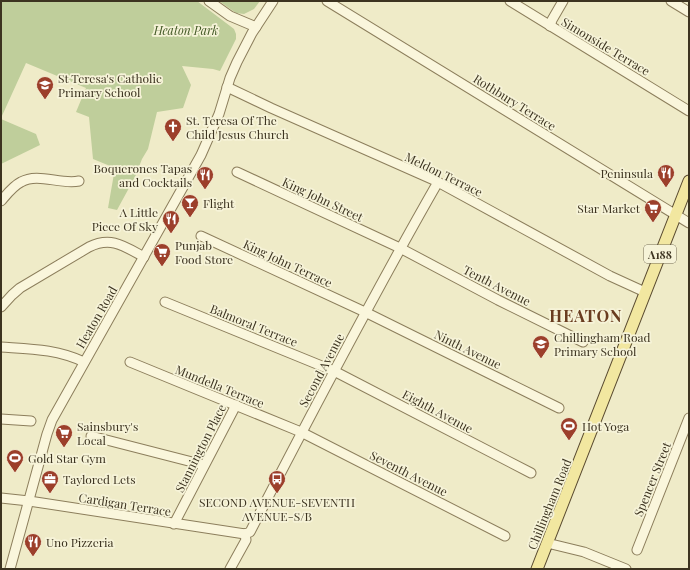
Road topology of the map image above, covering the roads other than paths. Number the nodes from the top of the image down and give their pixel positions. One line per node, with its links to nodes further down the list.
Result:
1 (209, 1): 9 (street)
2 (273, 1): 9 (street, Heaton Road)
3 (328, 1): 17 (street, Rothbury Terrace)
4 (510, 1): 8 (street, Simonside Terrace)
5 (563, 1): 8 (street)
6 (671, 1): 7 (street)
7 (689, 12)
8 (550, 26): 11 (street, Simonside Terrace)
9 (256, 27): 10 (street, Heaton Road)
10 (227, 87): 15 (street, Meldon Terrace); 21 (street, Heaton Road)
11 (689, 111)
12 (237, 172): 20 (street, King John Street)
13 (79, 180): 16 (street)
14 (689, 180): 17 (main road, Chillingham Road / A188)
15 (438, 182): 20 (street, Second Avenue); 22 (street, Meldon Terrace)
16 (1, 201)
17 (676, 215): 18 (street, Rothbury Terrace); 22 (main road, Chillingham Road / A188)
18 (689, 223)
19 (201, 236): 25 (street, King John Terrace)
20 (400, 248): 25 (street, Second Avenue); 26 (street, Tenth Avenue)
21 (144, 257): 24 (street); 28 (street, Heaton Road)
22 (645, 292): 45 (main road, Chillingham Road / A188)
23 (164, 302): 30 (street, Balmoral Terrace)
24 (1, 307)
25 (365, 312): 30 (street, Second Avenue); 32 (street, Ninth Avenue)
26 (583, 342)
27 (1, 347): 28 (street)
28 (84, 362): 41 (street, Heaton Road)
29 (130, 362): 31 (street, Mundella Terrace)
30 (334, 371): 36 (street, Second Avenue); 39 (street, Eighth Avenue)
31 (236, 405): 36 (street, Mundella Terrace); 38 (street, Stannington Place)
32 (559, 408)
33 (689, 418): 46 (street, Spencer Street)
34 (1, 419): 35 (street)
35 (31, 421)
36 (301, 432): 43 (street, Second Avenue); 44 (street, Seventh Avenue)
37 (91, 436): 38 (street)
38 (204, 465): 42 (street, Stannington Place)
39 (531, 473)
40 (1, 498): 41 (street, Cardigan Terrace)
41 (29, 501): 42 (street, Cardigan Terrace); 47 (street, Heaton Road)
42 (174, 524): 43 (street, Cardigan Terrace)
43 (245, 534): 48 (street, Second Avenue)
44 (505, 536)
45 (547, 543): 49 (main road, Chillingham Road / A188); 50 (street)
46 (637, 550)
47 (10, 569)
48 (230, 569)
49 (537, 569)
50 (626, 569)

